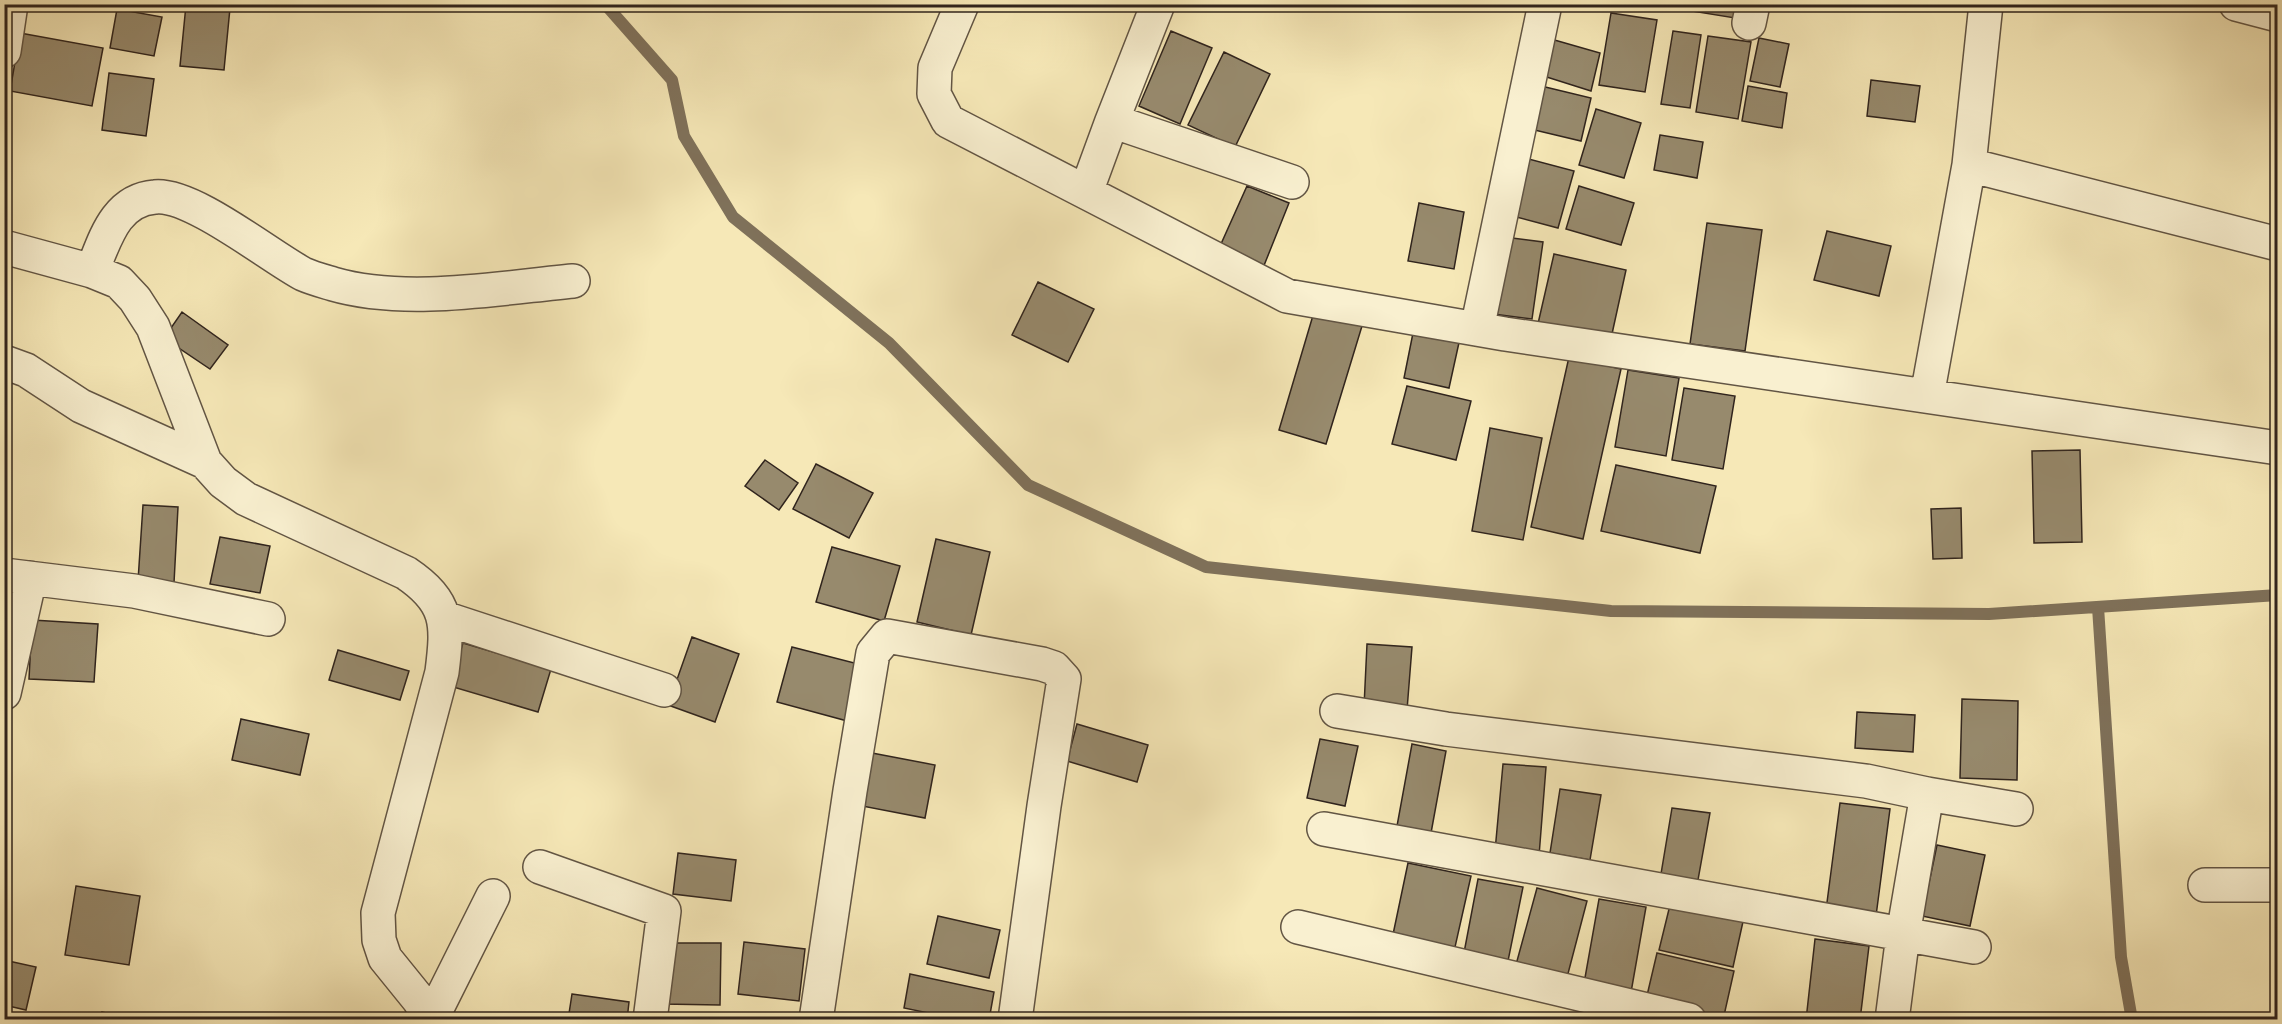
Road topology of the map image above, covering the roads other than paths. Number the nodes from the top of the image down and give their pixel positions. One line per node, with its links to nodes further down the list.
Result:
1 (11, 4): 8 (street)
2 (962, 4): 12 (street)
3 (1158, 4): 9 (street)
4 (1545, 4): 17 (street)
5 (1986, 4): 10 (street)
6 (2236, 4): 7 (street)
7 (2277, 15)
8 (4, 51)
9 (1112, 121): 11 (street); 12 (street)
10 (1969, 165): 13 (street); 19 (street)
11 (1292, 182)
12 (1086, 192): 17 (street)
13 (2277, 244)
14 (4, 247): 15 (street)
15 (92, 272): 16 (street); 21 (street)
16 (573, 281)
17 (1477, 329): 19 (street)
18 (4, 362): 21 (street)
19 (1927, 396): 20 (street)
20 (2277, 448)
21 (205, 462): 23 (street)
22 (17, 577): 24 (street); 26 (street)
23 (444, 618): 25 (street); 38 (street)
24 (268, 619)
25 (664, 690)
26 (4, 693)
27 (1337, 711): 28 (street)
28 (1927, 794): 29 (street); 36 (street)
29 (2016, 809)
30 (1324, 829): 36 (street)
31 (540, 867): 39 (street)
32 (2205, 885): 33 (street)
33 (2277, 885)
34 (493, 896): 38 (street)
35 (1298, 927): 42 (street)
36 (1903, 935): 37 (street); 43 (street)
37 (1974, 947)
38 (431, 1020)
39 (650, 1020)
40 (816, 1020): 41 (street)
41 (1016, 1020)
42 (1689, 1020)
43 (1892, 1020)

